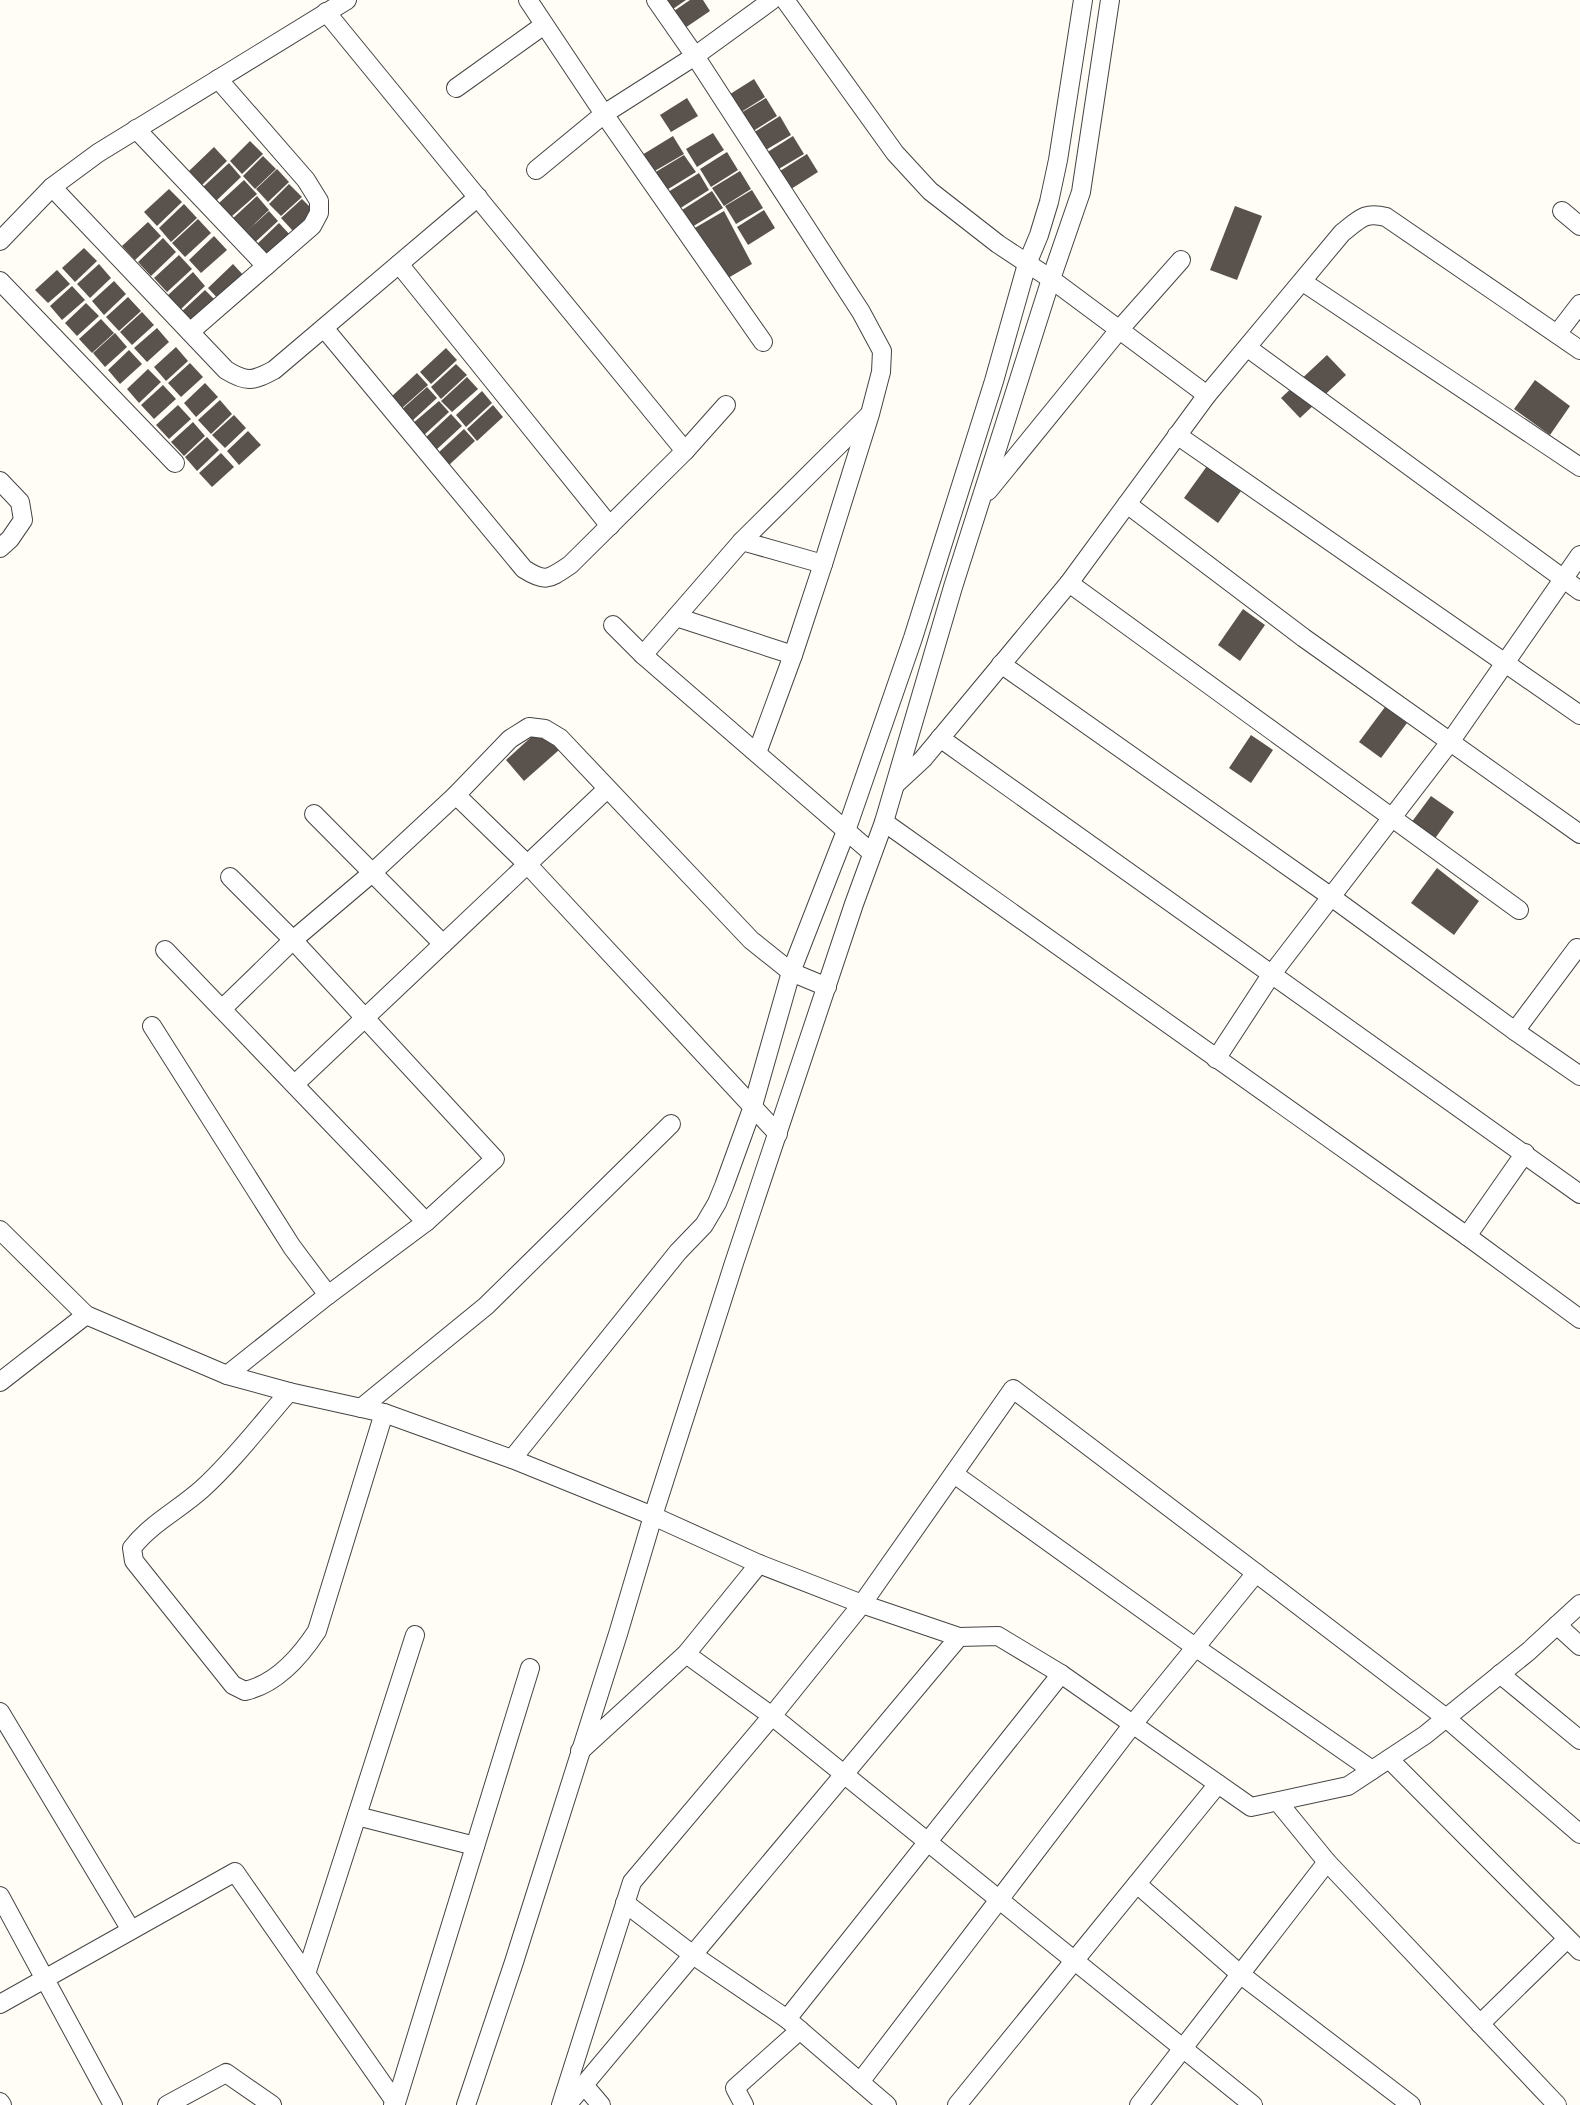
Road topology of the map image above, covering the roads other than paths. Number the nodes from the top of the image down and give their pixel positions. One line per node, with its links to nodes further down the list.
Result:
1 (346, 0): 8 (street)
2 (528, 0): 9 (street)
3 (656, 0): 10 (street)
4 (772, 0): 10 (street)
5 (785, 0): 24 (street)
6 (1083, 0): 24 (street)
7 (1110, 0): 24 (street)
8 (326, 12): 11 (street); 17 (street)
9 (544, 24): 12 (street); 13 (street)
10 (695, 56): 13 (street); 37 (street)
11 (218, 79): 14 (street); 23 (street)
12 (456, 88)
13 (604, 114): 15 (street); 32 (street)
14 (136, 129): 16 (street); 23 (street)
15 (536, 170)
16 (52, 187): 20 (street); 30 (street)
17 (478, 197): 22 (street); 39 (street)
18 (1562, 211): 19 (street)
19 (1580, 226)
20 (0, 241)
21 (1181, 260): 29 (street)
22 (400, 264): 28 (street); 45 (street)
23 (266, 266): 30 (street)
24 (1039, 272): 29 (street); 43 (street); 70 (street)
25 (0, 281): 40 (street)
26 (1303, 282): 31 (street); 33 (street); 41 (street)
27 (1580, 304): 31 (street)
28 (324, 328): 30 (street); 45 (street)
29 (1119, 330): 35 (street); 43 (street)
30 (190, 332)
31 (1558, 334): 34 (street)
32 (763, 342)
33 (1248, 348): 35 (street); 50 (street)
34 (1580, 350)
35 (1207, 396): 38 (street)
36 (726, 406): 39 (street)
37 (870, 414): 46 (street); 49 (street)
38 (1177, 435): 44 (street); 57 (street)
39 (685, 451): 45 (street)
40 (175, 464)
41 (1580, 468)
42 (0, 481): 47 (street)
43 (981, 499): 63 (street)
44 (1127, 504): 51 (street); 61 (street)
45 (610, 526)
46 (742, 542): 49 (street); 53 (street)
47 (0, 548)
48 (1580, 555): 50 (street)
49 (823, 564): 56 (street)
50 (1562, 578): 52 (street); 57 (street)
51 (1069, 583): 58 (street); 67 (street)
52 (1580, 591)
53 (676, 617): 55 (street); 56 (street)
54 (613, 625): 55 (street)
55 (644, 655): 62 (street)
56 (793, 655): 62 (street)
57 (1506, 662): 59 (street); 61 (street)
58 (1001, 664): 60 (street); 74 (street)
59 (1580, 715)
60 (940, 738): 63 (street); 81 (street)
61 (1450, 742): 67 (street); 69 (street)
62 (757, 752): 70 (street)
63 (895, 785): 68 (street)
64 (607, 789): 65 (street); 71 (street); 80 (street)
65 (456, 795): 71 (street); 72 (street)
66 (314, 814): 72 (street)
67 (1392, 819): 74 (street); 75 (street)
68 (884, 822): 70 (street); 87 (street)
69 (1580, 834)
70 (857, 841): 80 (street); 82 (street)
71 (528, 865): 77 (street); 90 (street)
72 (372, 873): 76 (street); 77 (street)
73 (230, 877): 76 (street)
74 (1330, 896): 81 (street); 86 (street)
75 (1520, 910)
76 (293, 940): 83 (street); 84 (street)
77 (443, 944): 84 (street)
78 (1577, 948): 86 (street)
79 (165, 950): 83 (street)
80 (795, 974): 82 (street); 90 (street)
81 (1271, 975): 87 (street); 92 (street)
82 (823, 985): 90 (street)
83 (222, 1009): 89 (street)
84 (365, 1017): 89 (street); 94 (street)
85 (152, 1026): 97 (street)
86 (1515, 1031): 88 (street)
87 (1216, 1059): 96 (street)
88 (1580, 1076)
89 (295, 1084): 94 (street)
90 (765, 1122): 105 (street); 107 (street)
91 (671, 1124): 103 (street)
92 (1525, 1153): 93 (street); 96 (street)
93 (1580, 1194)
94 (426, 1222): 97 (street)
95 (0, 1230): 98 (street)
96 (1467, 1236): 99 (street)
97 (328, 1295): 100 (street)
98 (86, 1315): 100 (street); 101 (street)
99 (1580, 1319)
100 (227, 1374): 102 (street)
101 (0, 1382)
102 (289, 1392): 103 (street); 104 (street)
103 (361, 1408): 104 (street)
104 (384, 1413): 105 (street)
105 (512, 1458): 107 (street)
106 (954, 1474): 109 (street); 110 (street); 116 (street)
107 (645, 1514): 108 (street); 126 (street)
108 (759, 1564): 110 (street); 117 (street)
109 (1256, 1573): 116 (street); 123 (street)
110 (862, 1604): 114 (street); 122 (street)
111 (1580, 1604): 112 (street)
112 (1557, 1625): 115 (street); 120 (street)
113 (415, 1635): 132 (street)
114 (959, 1638): 119 (street); 129 (street)
115 (1580, 1646)
116 (1195, 1647): 124 (street); 128 (street)
117 (686, 1654): 122 (street); 126 (street)
118 (530, 1668): 135 (street)
119 (1061, 1674): 124 (street); 134 (street)
120 (1500, 1674): 123 (street); 125 (street)
121 (0, 1712): 141 (street)
122 (772, 1716): 129 (street); 140 (street)
123 (1446, 1718): 127 (street); 133 (street)
124 (1133, 1724): 130 (street); 139 (street)
125 (1580, 1740)
126 (580, 1752): 159 (street)
127 (1389, 1759): 128 (street); 142 (street)
128 (1372, 1770): 131 (street)
129 (844, 1774): 134 (street); 144 (street)
130 (1218, 1784): 131 (street); 137 (street)
131 (1278, 1802): 136 (street)
132 (357, 1816): 135 (street); 146 (street)
133 (1580, 1834)
134 (928, 1842): 139 (street); 150 (street)
135 (475, 1846): 155 (street)
136 (1327, 1862): 147 (street); 151 (street)
137 (1138, 1884): 145 (street); 147 (street)
138 (0, 1896): 148 (street)
139 (1000, 1900): 145 (street); 153 (street)
140 (626, 1903): 144 (street); 160 (street)
141 (131, 1930): 146 (street); 148 (street)
142 (1568, 1939): 143 (street); 151 (street)
143 (1580, 1952)
144 (693, 1955): 150 (street); 154 (street)
145 (1075, 1961): 152 (street); 165 (street)
146 (306, 1974): 155 (street)
147 (1240, 1974): 152 (street); 168 (street)
148 (44, 1979): 149 (street); 156 (street)
149 (0, 2004)
150 (794, 2024): 153 (street); 163 (street)
151 (1480, 2024): 169 (street)
152 (1183, 2048): 166 (street); 167 (street)
153 (860, 2082): 164 (street)
154 (584, 2085): 161 (street); 162 (street)
155 (395, 2104)
156 (113, 2105)
157 (167, 2105): 158 (street)
158 (272, 2105)
159 (466, 2105)
160 (561, 2105)
161 (567, 2105)
162 (601, 2105)
163 (744, 2105)
164 (887, 2105)
165 (957, 2105)
166 (1139, 2105)
167 (1254, 2105)
168 (1411, 2105)
169 (1557, 2105)

